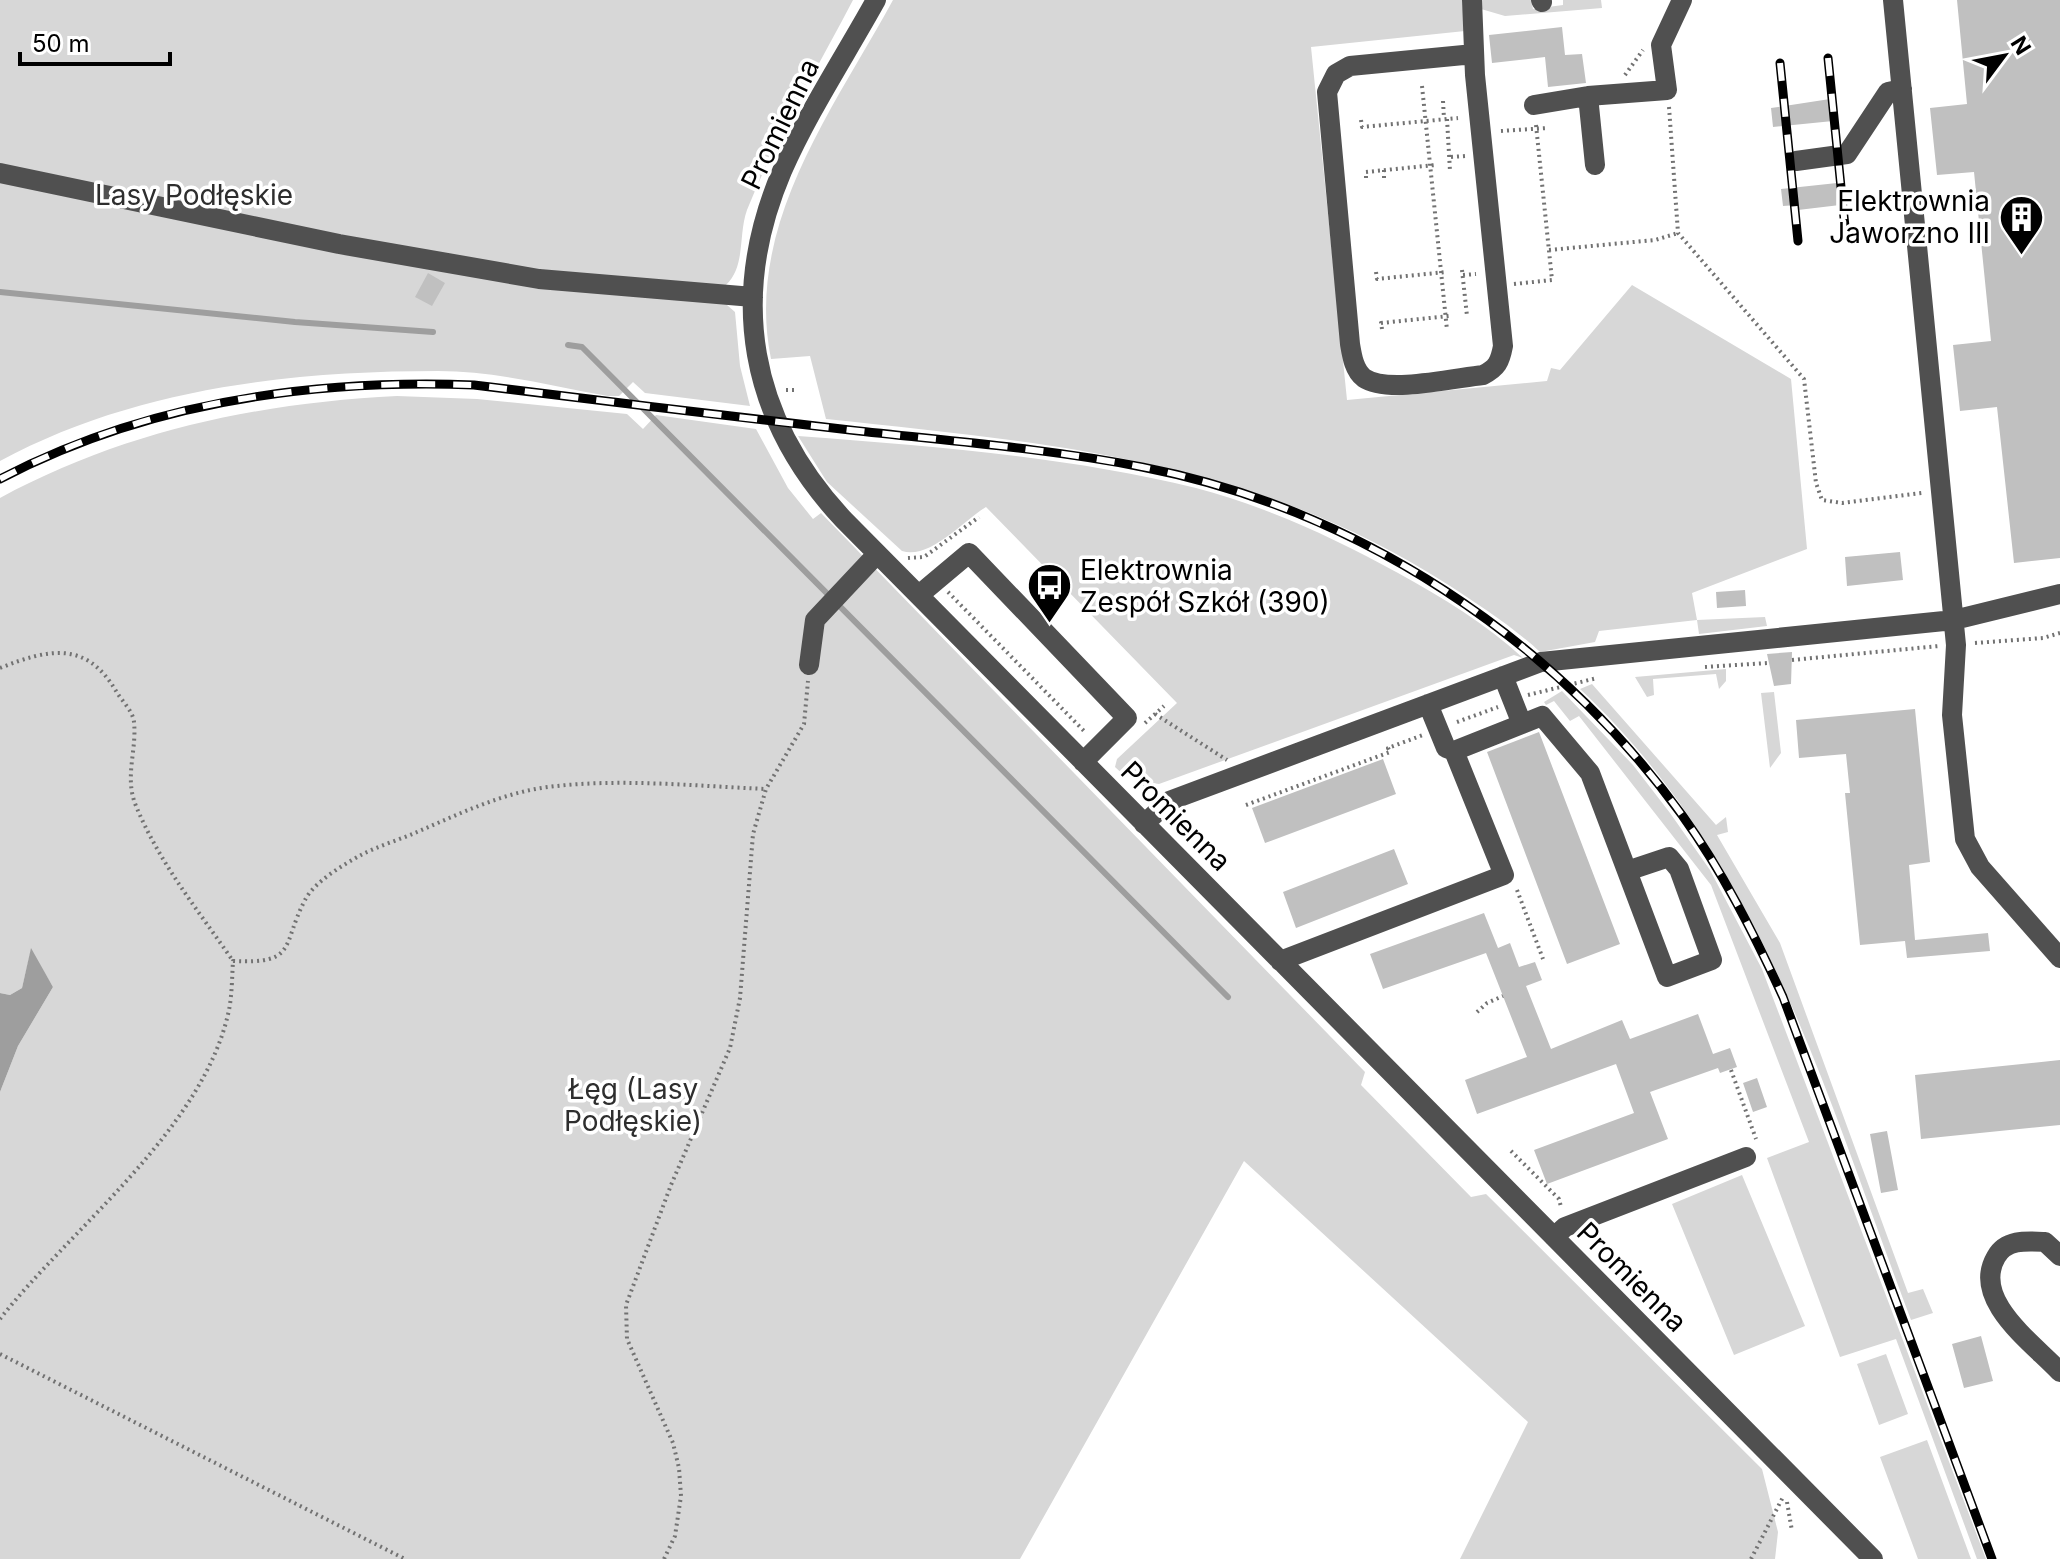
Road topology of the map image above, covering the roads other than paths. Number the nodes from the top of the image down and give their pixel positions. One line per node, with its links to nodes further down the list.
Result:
1 (876, 0): 12 (street, Promienna)
2 (1472, 0): 5 (street)
3 (1682, 0): 7 (street)
4 (1893, 0): 6 (street)
5 (1474, 54): 5 (street)
6 (1902, 89): 9 (street); 16 (street)
7 (1588, 96): 8 (street); 10 (street)
8 (1534, 105)
9 (1796, 161)
10 (1595, 165)
11 (0, 173): 12 (street)
12 (753, 297): 13 (street, Promienna)
13 (877, 554): 15 (street, Promienna); 17 (street)
14 (2060, 594): 16 (street)
15 (919, 595): 22 (street, Promienna); 22 (street)
16 (1954, 620): 18 (street); 25 (street)
17 (809, 665)
18 (1503, 676): 19 (street); 20 (street)
19 (1428, 704): 21 (street); 23 (street)
20 (1522, 724): 21 (street); 24 (street)
21 (1454, 751): 26 (street)
22 (1083, 762): 23 (street, Promienna)
23 (1144, 824): 26 (street, Promienna)
24 (1627, 871): 24 (street)
25 (2060, 958)
26 (1280, 961): 28 (street, Promienna)
27 (1752, 1151): 28 (street)
28 (1554, 1237): 31 (street, Promienna)
29 (2060, 1256): 30 (street)
30 (2060, 1372)
31 (1873, 1559)

